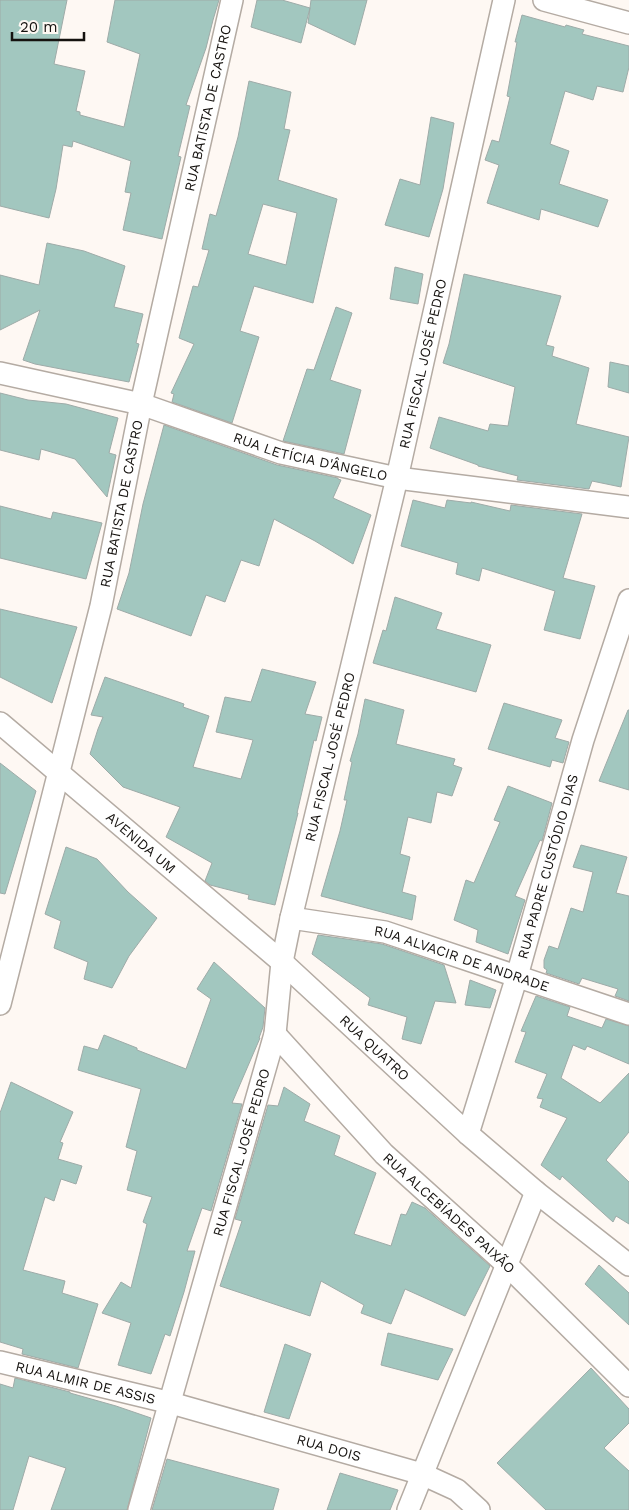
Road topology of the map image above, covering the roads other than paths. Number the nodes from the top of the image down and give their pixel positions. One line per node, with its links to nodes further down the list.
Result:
1 (232, 0): 6 (street, RUA BATISTA DE CASTRO)
2 (504, 0): 7 (street, RUA FISCAL JOSÉ PEDRO)
3 (544, 0): 4 (street)
4 (629, 23)
5 (0, 373): 6 (street, RUA LETÍCIA D'ÂNGELO)
6 (141, 404): 7 (street, RUA LETÍCIA D'ÂNGELO); 11 (street, RUA BATISTA DE CASTRO)
7 (397, 478): 8 (street, RUA LETÍCIA D'ÂNGELO); 12 (street, RUA FISCAL JOSÉ PEDRO)
8 (629, 507)
9 (629, 600): 14 (street, RUA PADRE CUSTÓDIO DIAS)
10 (0, 723): 11 (street, AVENIDA UM)
11 (59, 774): 13 (street, AVENIDA UM); 15 (street, RUA BATISTA DE CASTRO)
12 (291, 918): 13 (street, RUA FISCAL JOSÉ PEDRO); 14 (street, RUA ALVACIR DE ANDRADE)
13 (282, 962): 17 (street, RUA FISCAL JOSÉ PEDRO); 18 (street, RUA QUATRO)
14 (517, 976): 16 (street, RUA ALVACIR DE ANDRADE); 18 (street, RUA PADRE CUSTÓDIO DIAS)
15 (0, 1004)
16 (629, 1014)
17 (275, 1034): 20 (street, RUA ALCEBÍADES PAIXÃO); 24 (street, RUA FISCAL JOSÉ PEDRO)
18 (468, 1134): 19 (street, RUA QUATRO)
19 (536, 1192): 20 (street); 21 (street, RUA QUATRO)
20 (506, 1264): 23 (street, RUA ALCEBÍADES PAIXÃO); 25 (street)
21 (629, 1265)
22 (0, 1362): 24 (street, RUA ALMIR DE ASSIS)
23 (629, 1386)
24 (171, 1404): 25 (street, RUA DOIS); 26 (street, RUA FISCAL JOSÉ PEDRO)
25 (422, 1474): 27 (street); 28 (street, RUA DOIS)
26 (139, 1510)
27 (408, 1510)
28 (479, 1510)

